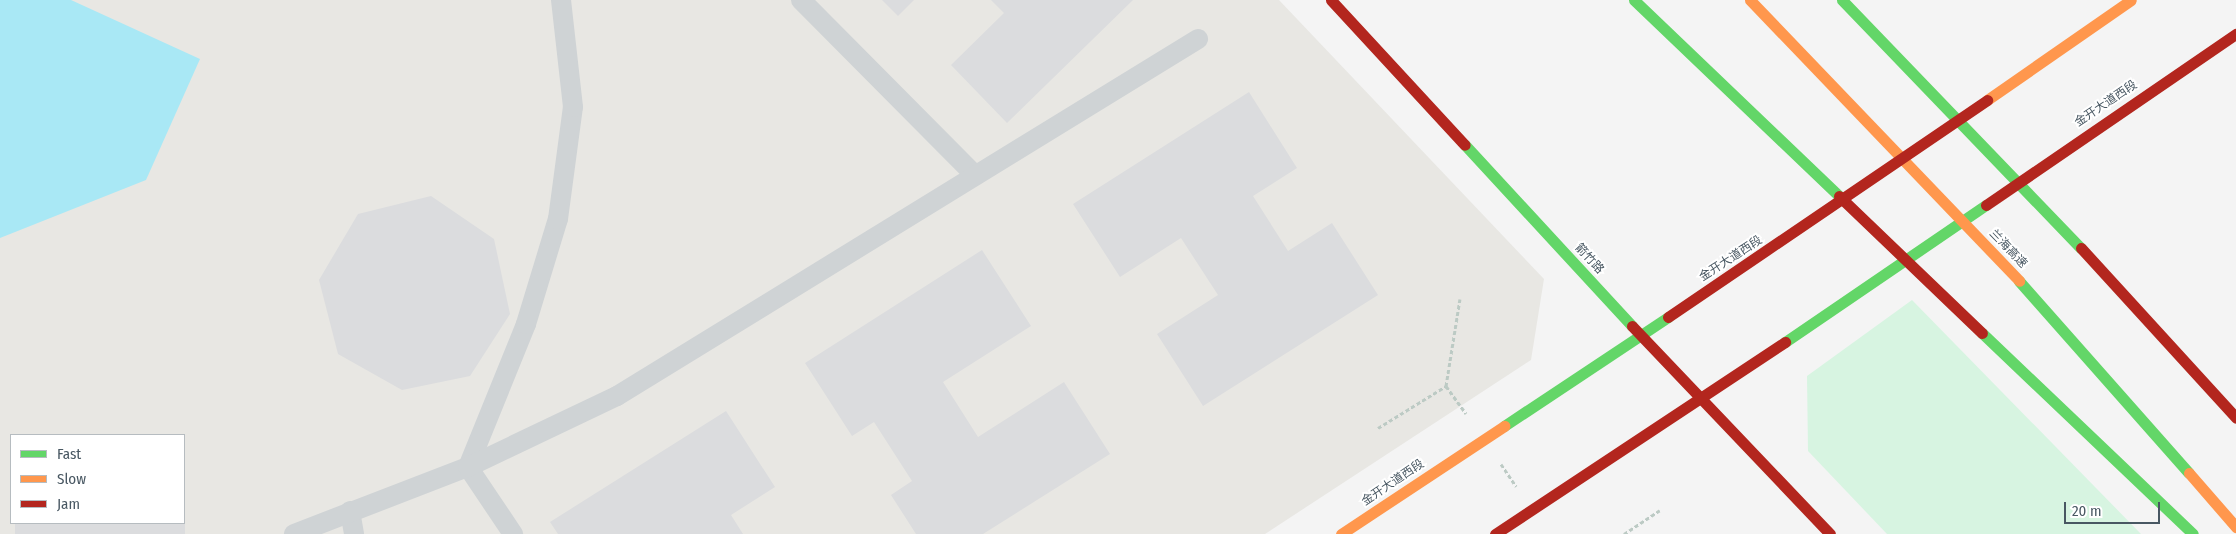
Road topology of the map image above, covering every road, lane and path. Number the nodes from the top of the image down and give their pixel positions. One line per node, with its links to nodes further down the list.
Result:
1 (561, 0): 16 (lane)
2 (801, 0): 10 (lane)
3 (1331, 0): 12 (main road, 箭竹路)
4 (1634, 0): 27 (main road)
5 (1750, 0): 19 (main road, 兰海高速)
6 (1842, 0): 14 (main road)
7 (2131, 0): 12 (main road, 金开大道西段)
8 (2236, 34): 13 (main road, 金开大道西段)
9 (1198, 39): 10 (lane)
10 (974, 175): 16 (lane)
11 (1460, 299): 15 (path)
12 (1640, 335): 13 (main road, 箭竹路); 23 (main road, 金开大道西段)
13 (1700, 400): 24 (main road, 金开大道西段); 26 (main road, 箭竹路)
14 (2236, 418)
15 (1378, 428)
16 (468, 467): 18 (lane); 22 (lane)
17 (1660, 510): 25 (path)
18 (350, 511): 20 (lane); 21 (lane)
19 (2236, 526)
20 (294, 534)
21 (354, 534)
22 (513, 534)
23 (1341, 534)
24 (1495, 534)
25 (1624, 534)
26 (1830, 534)
27 (2193, 534)

